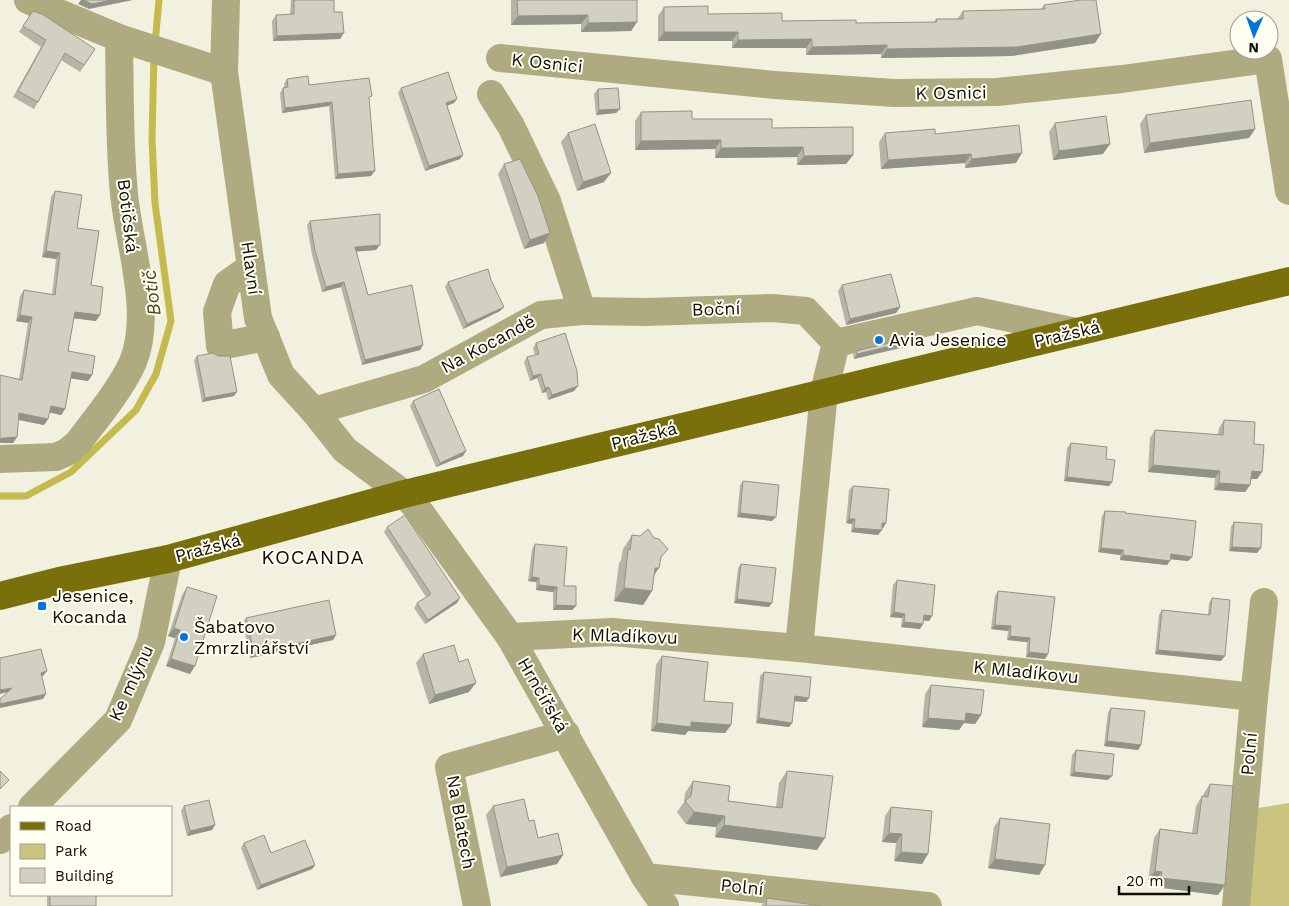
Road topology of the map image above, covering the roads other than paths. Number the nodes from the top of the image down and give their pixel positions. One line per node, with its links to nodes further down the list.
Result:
1 (28, 0): 3 (street)
2 (226, 0): 6 (street, Hlavní)
3 (62, 7): 4 (street)
4 (131, 42): 6 (street); 17 (street, Botičská)
5 (500, 58): 8 (street, K Osnici)
6 (224, 72): 9 (street, Hlavní)
7 (491, 94): 11 (street)
8 (1289, 191)
9 (251, 267): 13 (street, Hlavní); 13 (street)
10 (1289, 280): 12 (main road, Pražská)
11 (582, 310): 14 (street, Boční); 16 (street, Na Kocandě)
12 (1076, 332): 14 (street); 15 (main road, Pražská)
13 (266, 337): 16 (street, Hlavní)
14 (836, 343): 15 (street)
15 (824, 392): 18 (main road, Pražská); 23 (street)
16 (314, 411): 18 (street, Hlavní)
17 (0, 459)
18 (404, 494): 19 (main road, Pražská); 22 (street, Hrnčířská)
19 (168, 559): 20 (main road, Pražská); 26 (street, Ke mlýnu)
20 (0, 596)
21 (1264, 602): 24 (street, Polní)
22 (510, 637): 23 (street, K Mladíkovu); 25 (street, Hrnčířská)
23 (799, 648): 24 (street, K Mladíkovu)
24 (1254, 697): 33 (street, Polní)
25 (566, 734): 29 (street, Hrnčířská); 30 (street, Na Blatech)
26 (33, 806)
27 (10, 829): 28 (street)
28 (0, 840)
29 (645, 877): 31 (street, Hrnčířská); 32 (street, Polní)
30 (477, 906)
31 (665, 906)
32 (928, 906)
33 (1236, 906)

